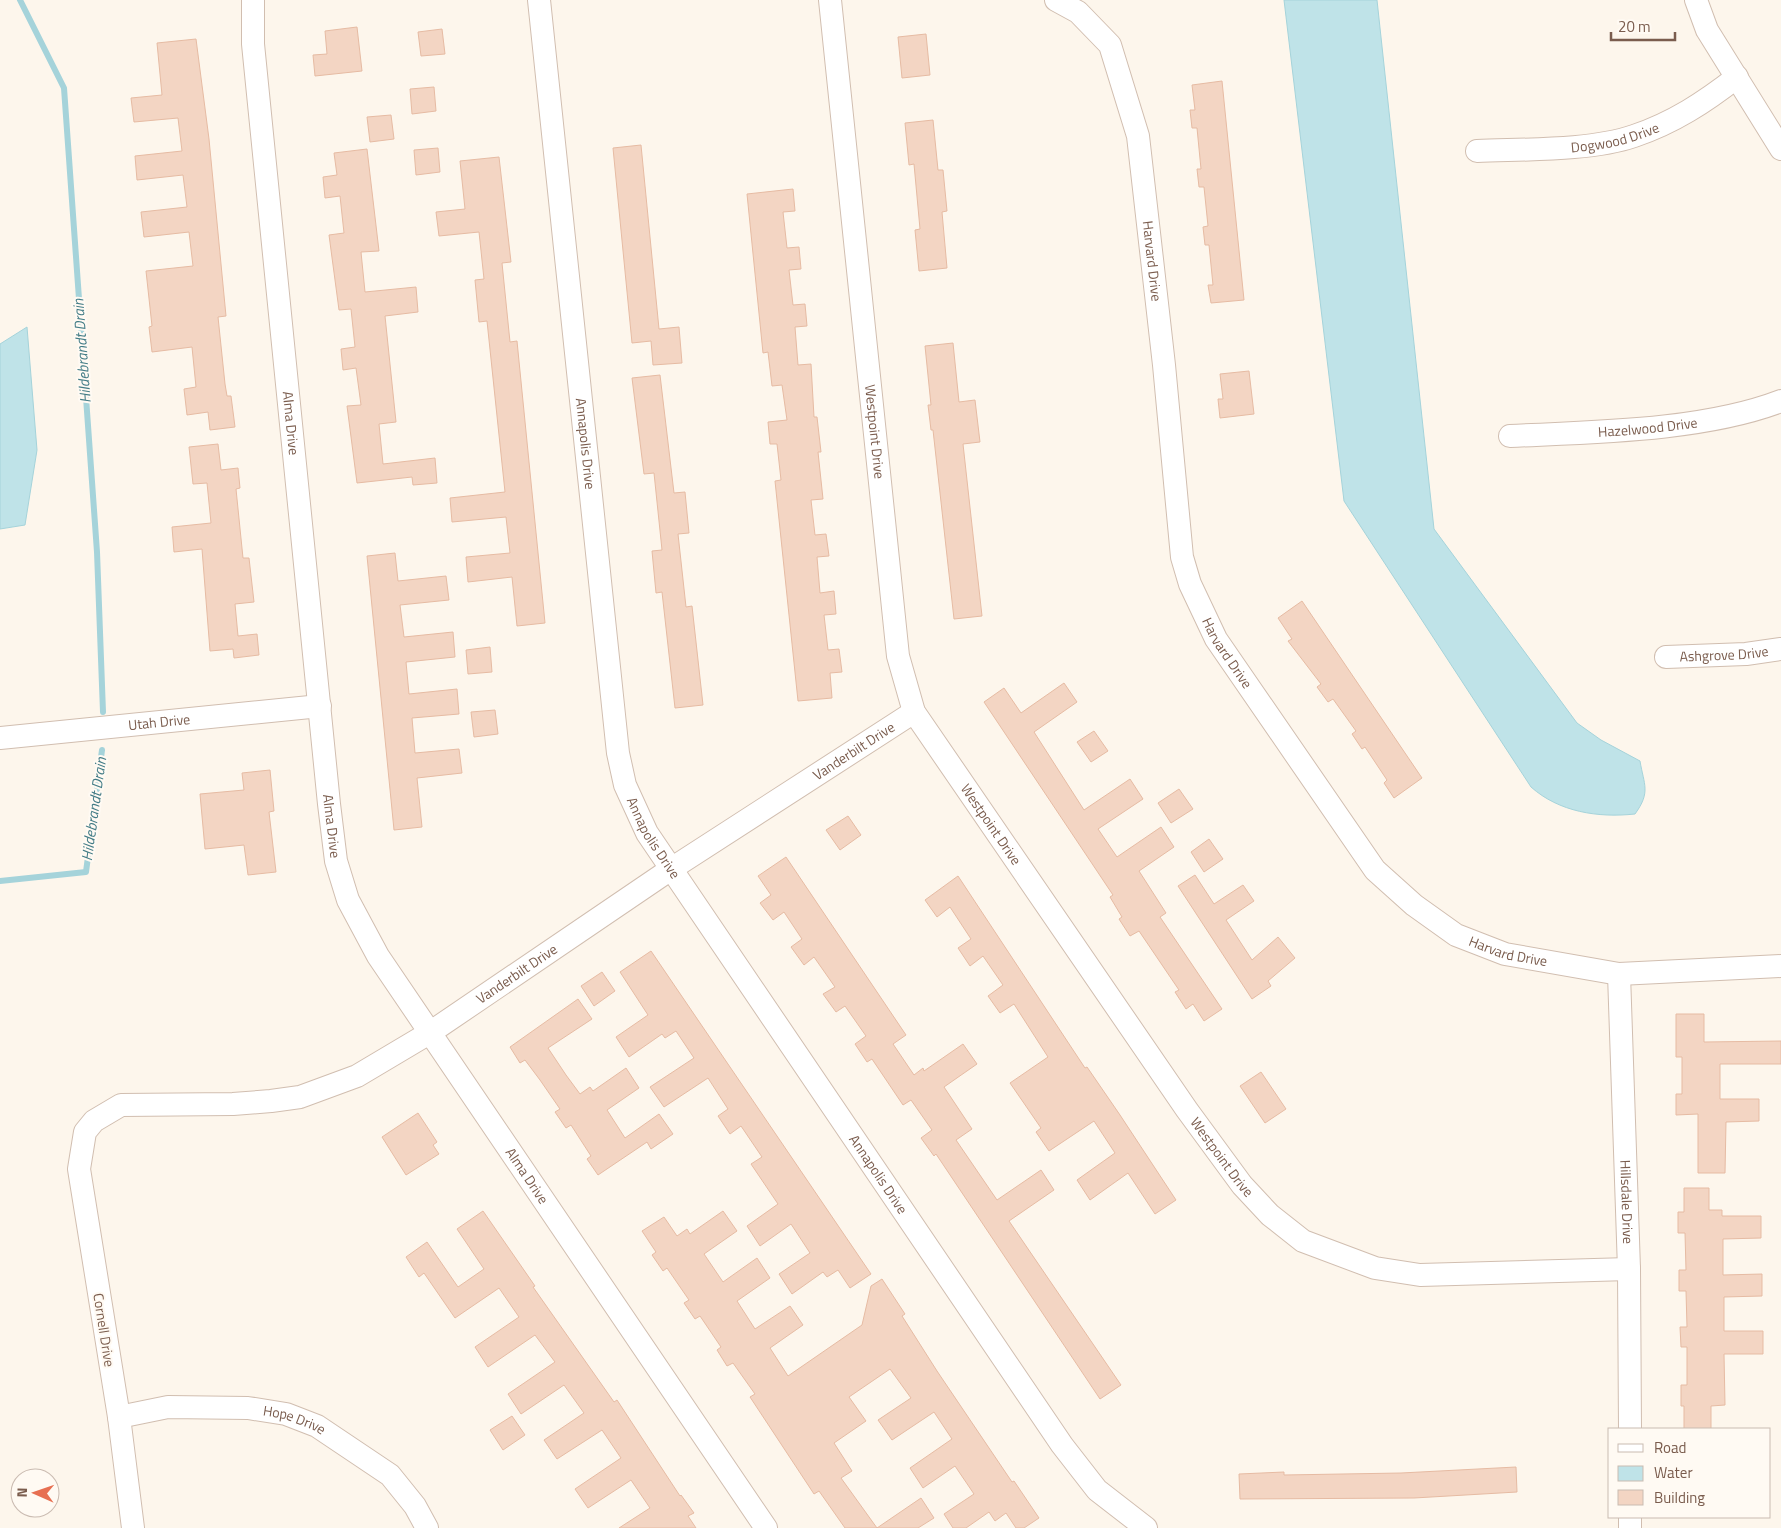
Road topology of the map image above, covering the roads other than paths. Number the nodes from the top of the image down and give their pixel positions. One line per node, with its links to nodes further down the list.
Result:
1 (253, 0): 13 (street, Alma Drive)
2 (539, 0): 16 (street, Annapolis Drive)
3 (830, 0): 14 (street, Westpoint Drive)
4 (1056, 0): 18 (street, Harvard Drive)
5 (1696, 0): 6 (street)
6 (1737, 77): 7 (street); 8 (street, Dogwood Drive)
7 (1781, 149)
8 (1477, 152)
9 (1781, 402): 10 (street, Hazelwood Drive)
10 (1510, 436)
11 (1781, 649): 12 (street, Ashgrove Drive)
12 (1666, 657)
13 (320, 706): 15 (street, Utah Drive); 19 (street, Alma Drive)
14 (914, 712): 16 (street, Vanderbilt Drive); 21 (street, Westpoint Drive)
15 (0, 738)
16 (671, 869): 19 (street, Vanderbilt Drive); 27 (street, Annapolis Drive)
17 (1781, 966): 18 (street, Harvard Drive)
18 (1619, 974): 21 (street, Hillsdale Drive)
19 (431, 1032): 20 (street, Vanderbilt Drive); 26 (street, Alma Drive)
20 (85, 1132): 22 (street, Cornell Drive)
21 (1629, 1269): 23 (street, Hillsdale Drive)
22 (119, 1417): 24 (street, Cornell Drive); 25 (street, Hope Drive)
23 (1630, 1428)
24 (133, 1528)
25 (427, 1528)
26 (766, 1528)
27 (1146, 1528)

